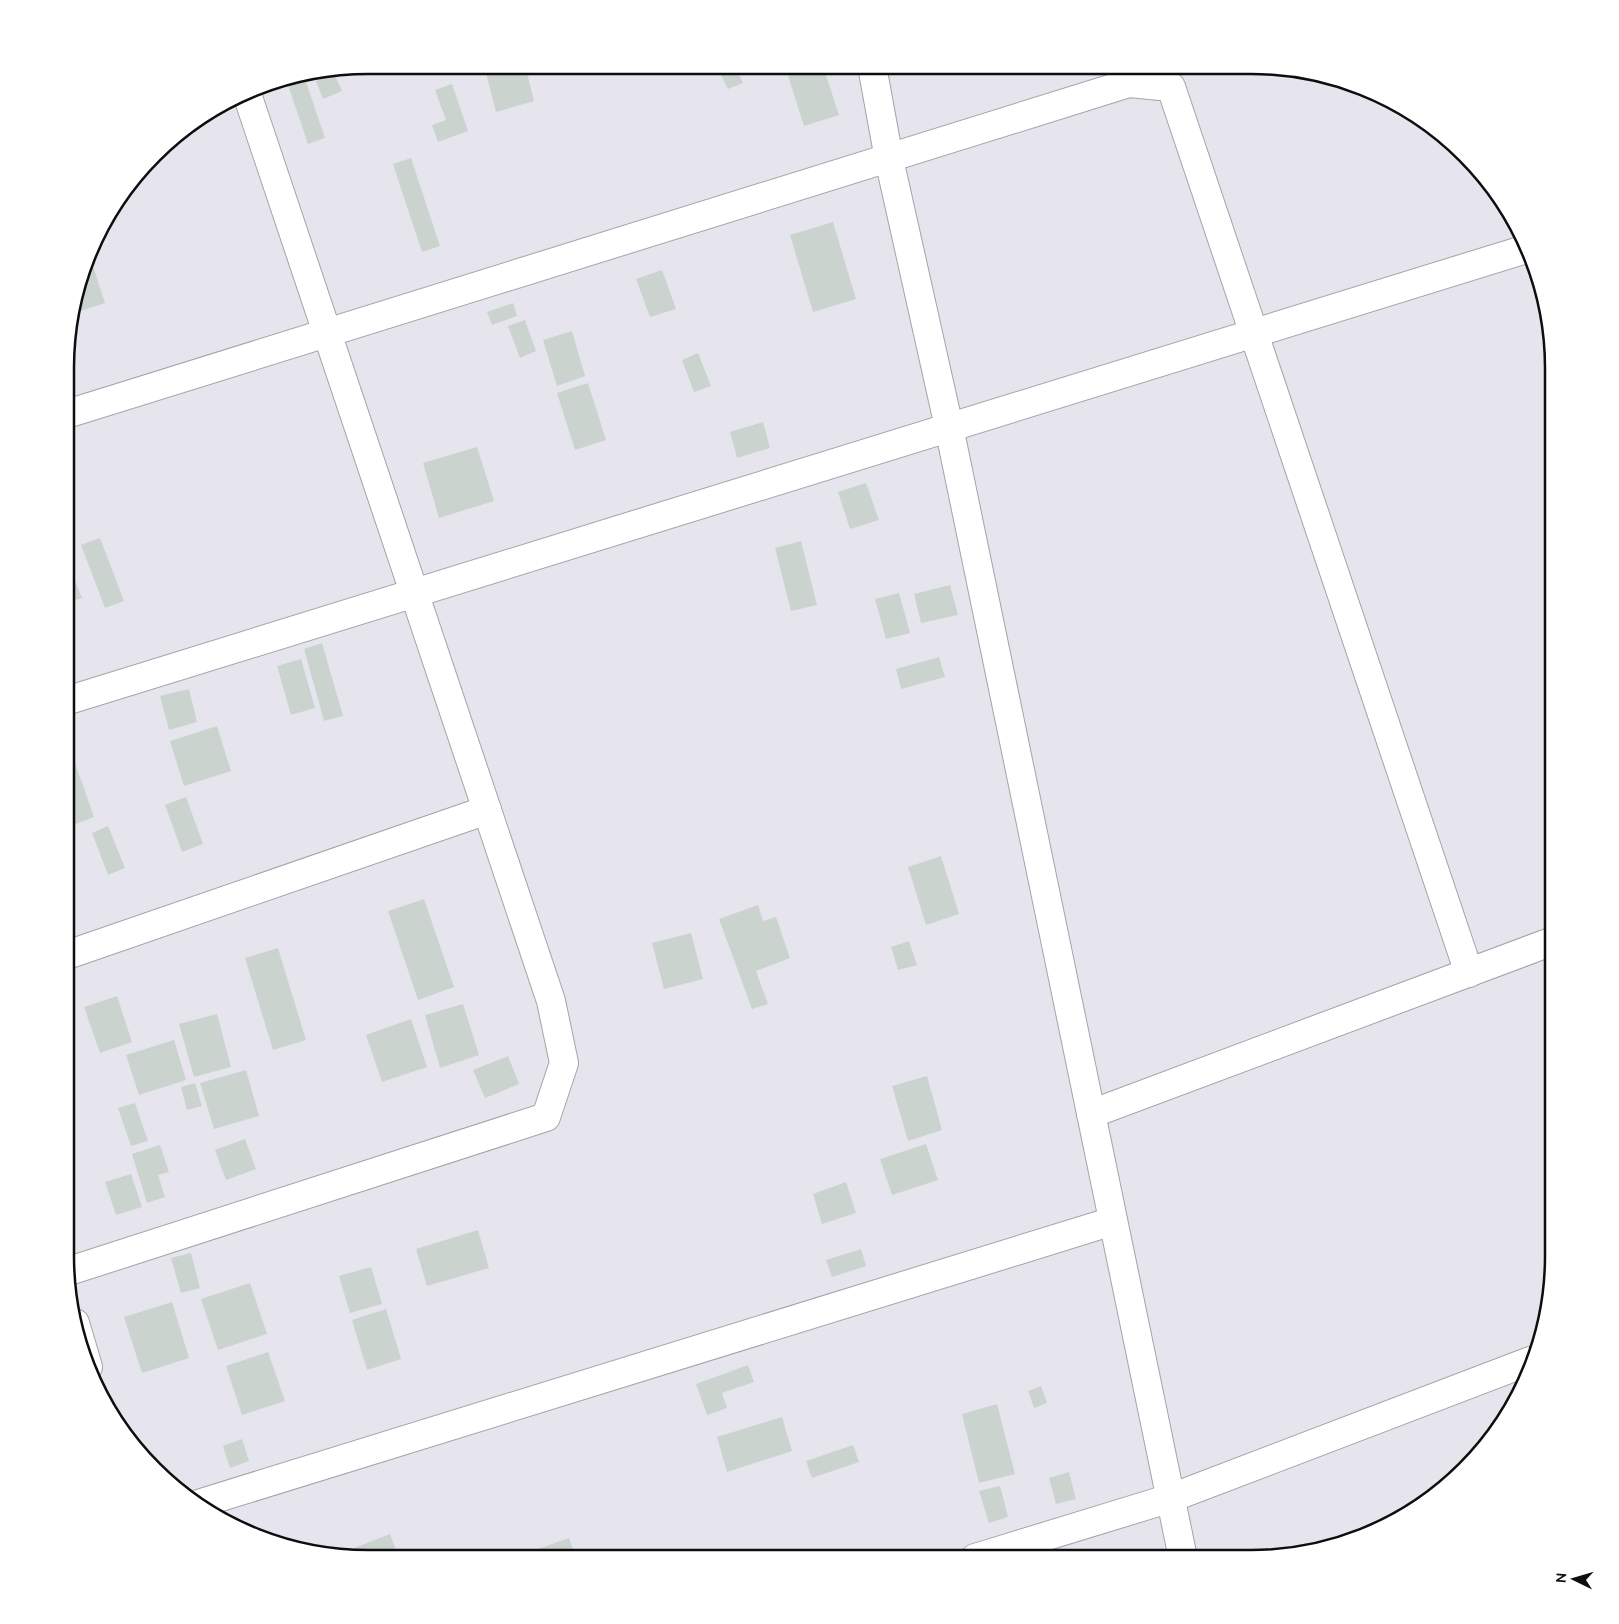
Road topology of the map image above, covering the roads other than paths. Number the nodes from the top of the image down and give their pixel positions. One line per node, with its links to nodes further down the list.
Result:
1 (873, 74): 3 (street)
2 (249, 99): 5 (street)
3 (889, 158): 5 (street); 6 (street); 8 (street)
4 (1521, 251): 6 (street)
5 (327, 333): 7 (street); 9 (street)
6 (1254, 333): 8 (street); 14 (street)
7 (74, 412)
8 (948, 427): 9 (street); 15 (street)
9 (414, 593): 10 (street); 11 (street)
10 (74, 698)
11 (487, 810): 13 (street); 17 (street)
12 (1545, 944): 14 (street)
13 (74, 953)
14 (1469, 973): 15 (street)
15 (1091, 1114): 16 (street)
16 (1113, 1221): 19 (street); 20 (street)
17 (74, 1269)
18 (1525, 1363): 19 (street)
19 (1171, 1498): 21 (street); 22 (street)
20 (206, 1502)
21 (1001, 1550)
22 (1181, 1550)

